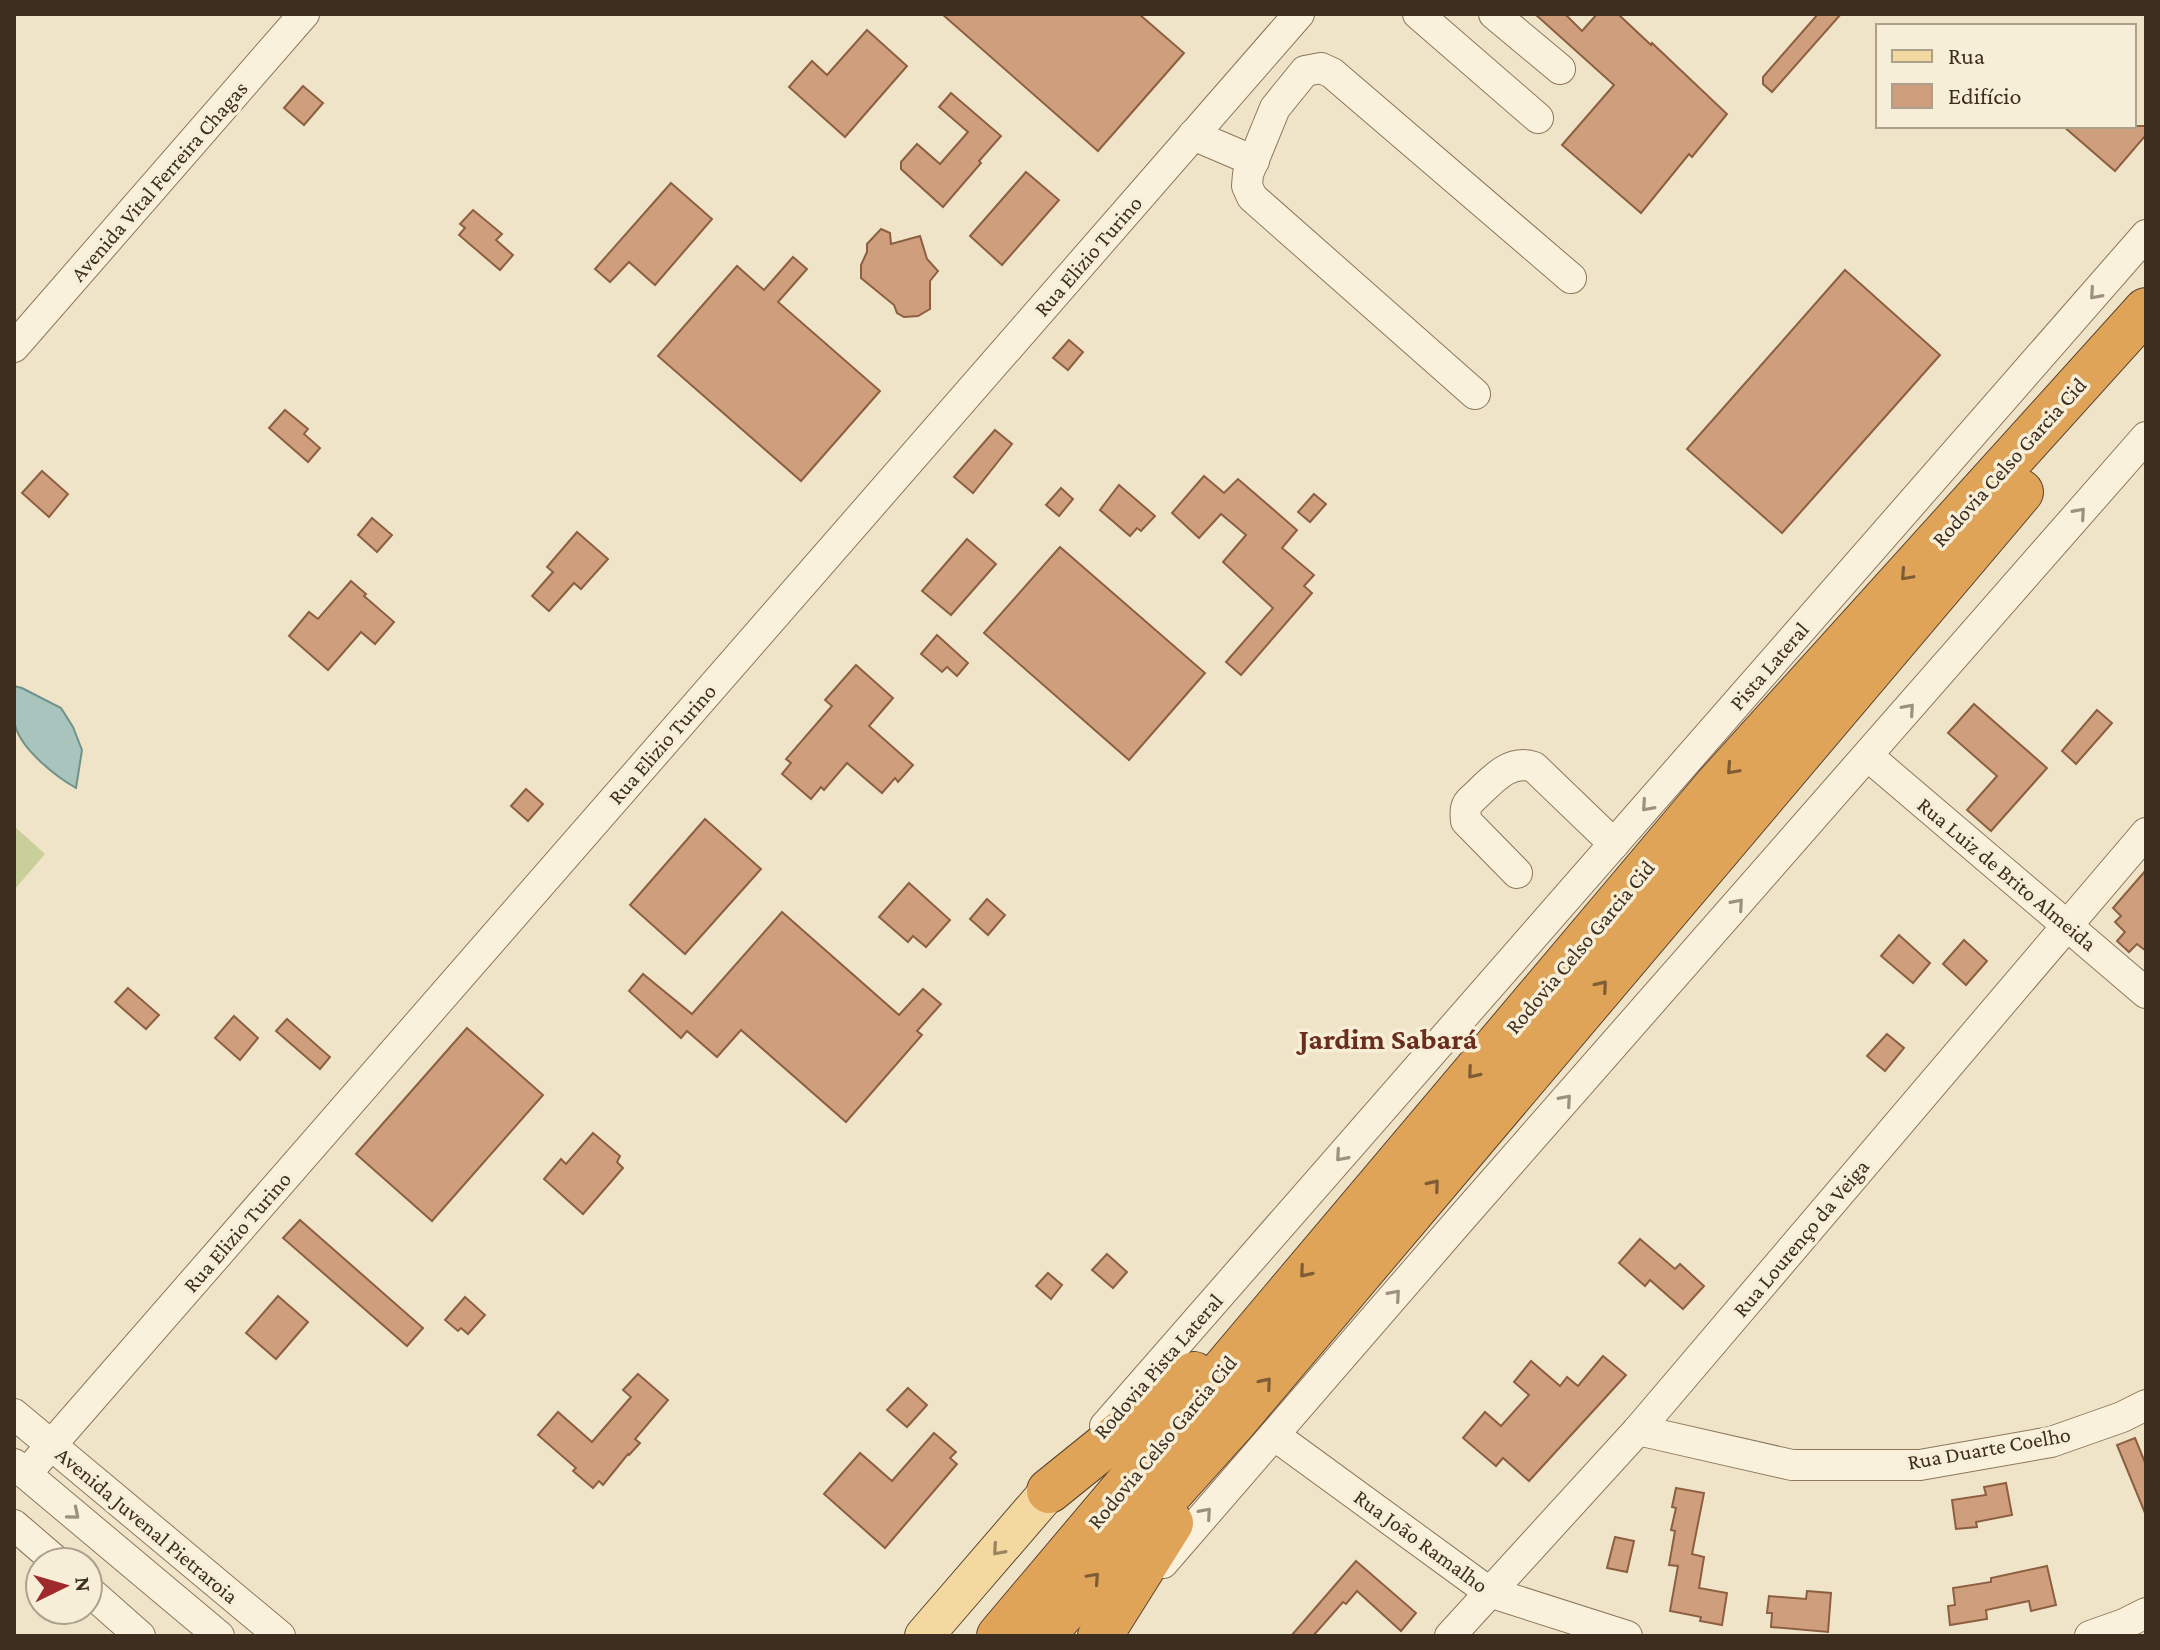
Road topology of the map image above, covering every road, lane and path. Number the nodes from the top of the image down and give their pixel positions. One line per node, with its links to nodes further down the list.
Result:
1 (304, 14): 12 (street, Avenida Vital Ferreira Chagas)
2 (1299, 14): 7 (street, Rua Elizio Turino)
3 (1418, 14): 6 (street)
4 (1494, 14): 5 (street)
5 (1560, 69)
6 (1538, 118)
7 (1193, 135): 8 (street); 28 (street, Rua Elizio Turino)
8 (1254, 161): 10 (street); 14 (street)
9 (2146, 235): 18 (street, Pista Lateral, one-way to 18)
10 (1571, 278)
11 (2146, 310): 23 (highway, Rodovia Celso Garcia Cid, one-way to 23)
12 (14, 347)
13 (2146, 349): 26 (highway, Rodovia Celso Garcia Cid, one-way to 13)
14 (1475, 394)
15 (2146, 437): 16 (street, one-way to 15)
16 (1868, 756): 20 (street, Rua Luiz de Brito Almeida); 26 (street, one-way to 16)
17 (2146, 833): 20 (street, Rua Lourenço da Veiga)
18 (1614, 844): 19 (street); 22 (street, Pista Lateral)
19 (1517, 873)
20 (2067, 924): 21 (street, Rua Luiz de Brito Almeida); 27 (street, Rua Lourenço da Veiga)
21 (2146, 993)
22 (1393, 1097): 30 (street, Rodovia Pista Lateral, one-way to 30)
23 (1271, 1313): 30 (highway); 40 (highway, Rodovia Celso Garcia Cid)
24 (2146, 1405): 27 (street, Rua Duarte Coelho)
25 (14, 1414): 28 (street, Avenida Juvenal Pietraroia)
26 (1254, 1428): 33 (street, Rua João Ramalho); 41 (highway, Rodovia Celso Garcia Cid, one-way to 26); 42 (highway, one-way to 26)
27 (1638, 1430): 33 (street, Rua Lourenço da Veiga)
28 (51, 1445): 29 (street, Rua Elizio Turino); 38 (street, Avenida Juvenal Pietraroia)
29 (20, 1469): 37 (street, Avenida Juvenal Pietraroia, one-way to 37)
30 (1049, 1491): 39 (main road, Rodovia Pista Lateral, one-way to 39)
31 (14, 1525): 32 (street)
32 (38, 1546)
33 (1489, 1592): 43 (street, Rua Lourenço da Veiga); 44 (street, Rua João Ramalho)
34 (104, 1604): 36 (street)
35 (2146, 1613): 45 (street)
36 (140, 1636)
37 (219, 1636)
38 (280, 1636)
39 (924, 1636)
40 (999, 1636)
41 (1042, 1636)
42 (1100, 1636)
43 (1450, 1636)
44 (1627, 1636)
45 (2090, 1636)

